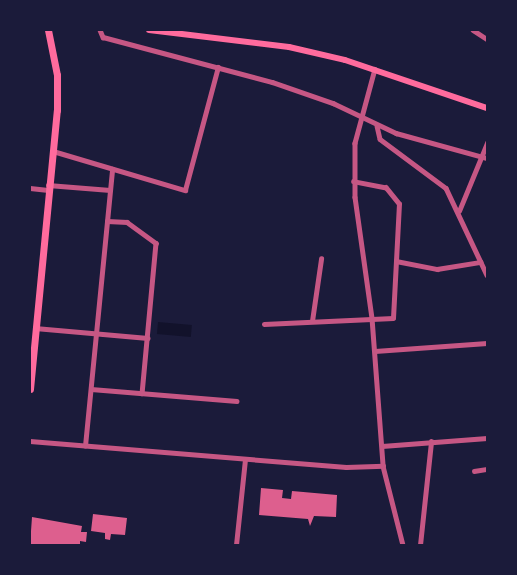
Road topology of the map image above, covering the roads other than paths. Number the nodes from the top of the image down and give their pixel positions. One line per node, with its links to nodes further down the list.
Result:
1 (48, 30): 13 (main road)
2 (100, 30): 7 (street)
3 (148, 30): 5 (main road)
4 (473, 30): 6 (street)
5 (164, 31): 8 (main road)
6 (487, 40)
7 (218, 68): 10 (street); 15 (street)
8 (375, 70): 9 (main road); 10 (street)
9 (487, 108)
10 (360, 118): 11 (street); 16 (street)
11 (377, 126): 14 (street); 20 (street)
12 (487, 143): 14 (street)
13 (53, 151): 15 (street); 18 (main road)
14 (485, 157): 20 (street)
15 (112, 168): 19 (street)
16 (354, 182): 23 (street); 26 (street)
17 (30, 188): 18 (street)
18 (48, 188): 19 (street); 29 (main road)
19 (110, 190): 21 (street)
20 (458, 211): 24 (street)
21 (107, 221): 30 (street); 31 (street)
22 (321, 258): 27 (street)
23 (396, 261): 24 (street); 26 (street)
24 (480, 262): 25 (street)
25 (487, 275)
26 (372, 318): 27 (street); 33 (street)
27 (312, 321): 28 (street)
28 (264, 324)
29 (36, 328): 30 (street); 34 (main road)
30 (96, 334): 31 (street); 35 (street)
31 (148, 338): 36 (street)
32 (487, 343): 33 (street)
33 (375, 351): 42 (street)
34 (30, 389)
35 (91, 389): 36 (street); 41 (street)
36 (142, 393): 37 (street)
37 (237, 401)
38 (487, 438): 40 (street)
39 (30, 442): 41 (street)
40 (431, 442): 42 (street); 49 (street)
41 (85, 446): 43 (street)
42 (382, 446): 44 (street)
43 (245, 460): 44 (street); 47 (street)
44 (383, 466): 48 (street)
45 (487, 470): 46 (street)
46 (474, 471)
47 (236, 545)
48 (403, 545)
49 (420, 545)

